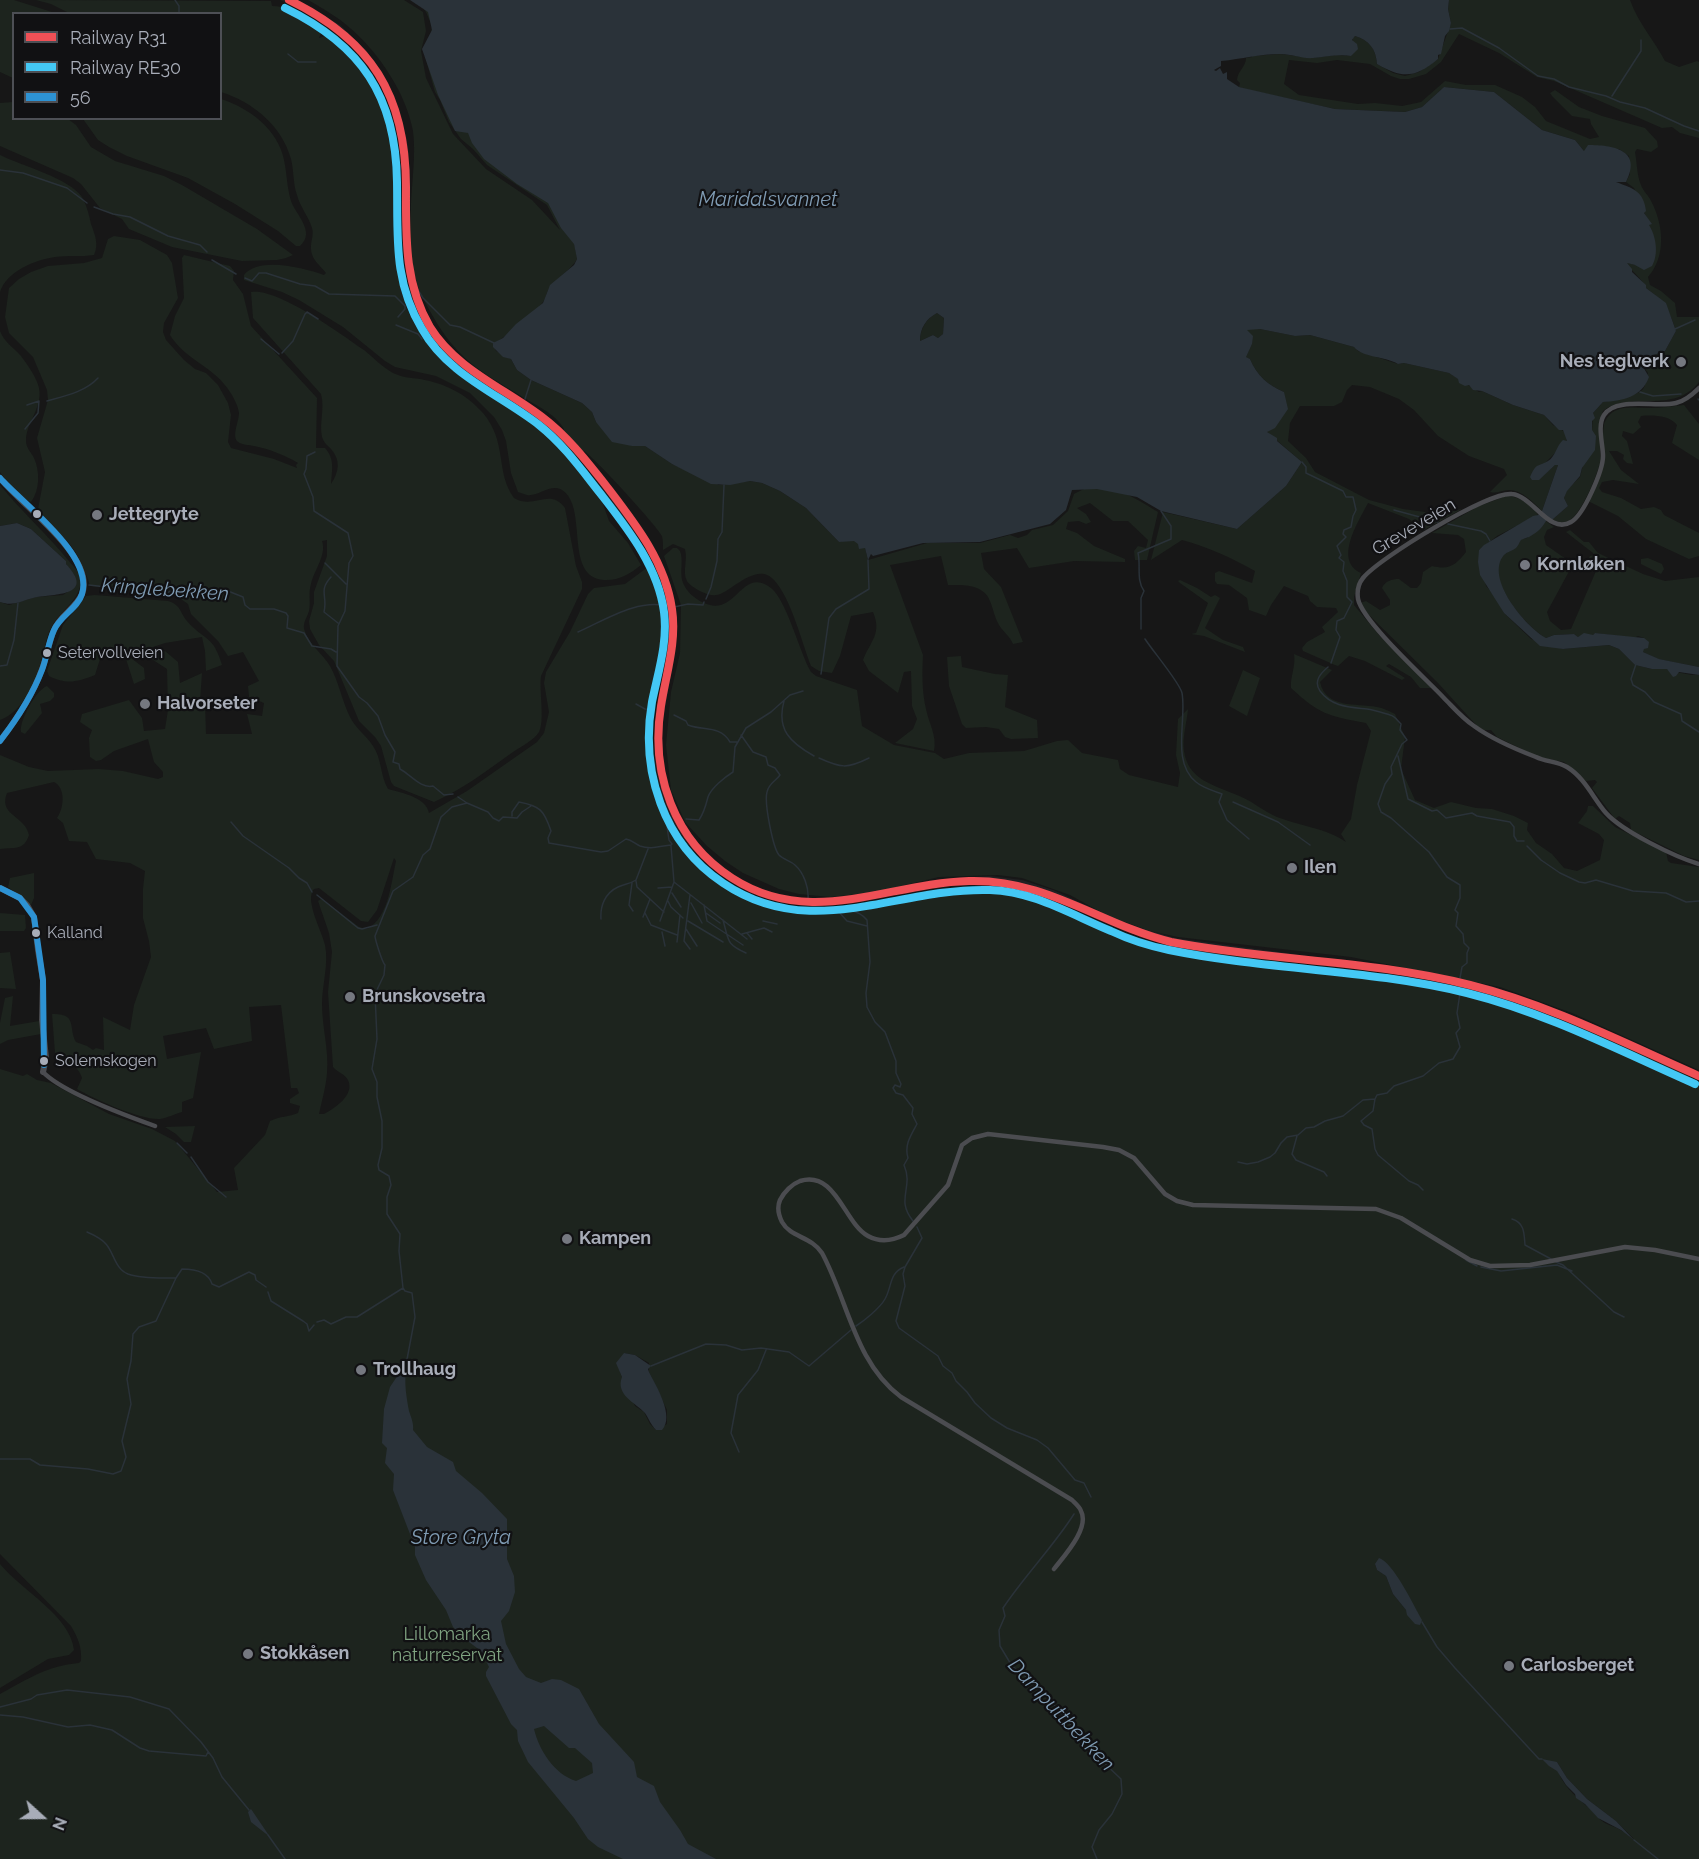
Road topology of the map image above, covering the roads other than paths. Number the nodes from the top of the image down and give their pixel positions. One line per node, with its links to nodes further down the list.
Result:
1 (1699, 388): 4 (street, Greveveien)
2 (0, 478): 3 (street)
3 (0, 741)
4 (1699, 864)
5 (0, 888): 6 (street)
6 (44, 1072): 7 (street)
7 (155, 1126)
8 (1699, 1259): 9 (street)
9 (1054, 1569)

